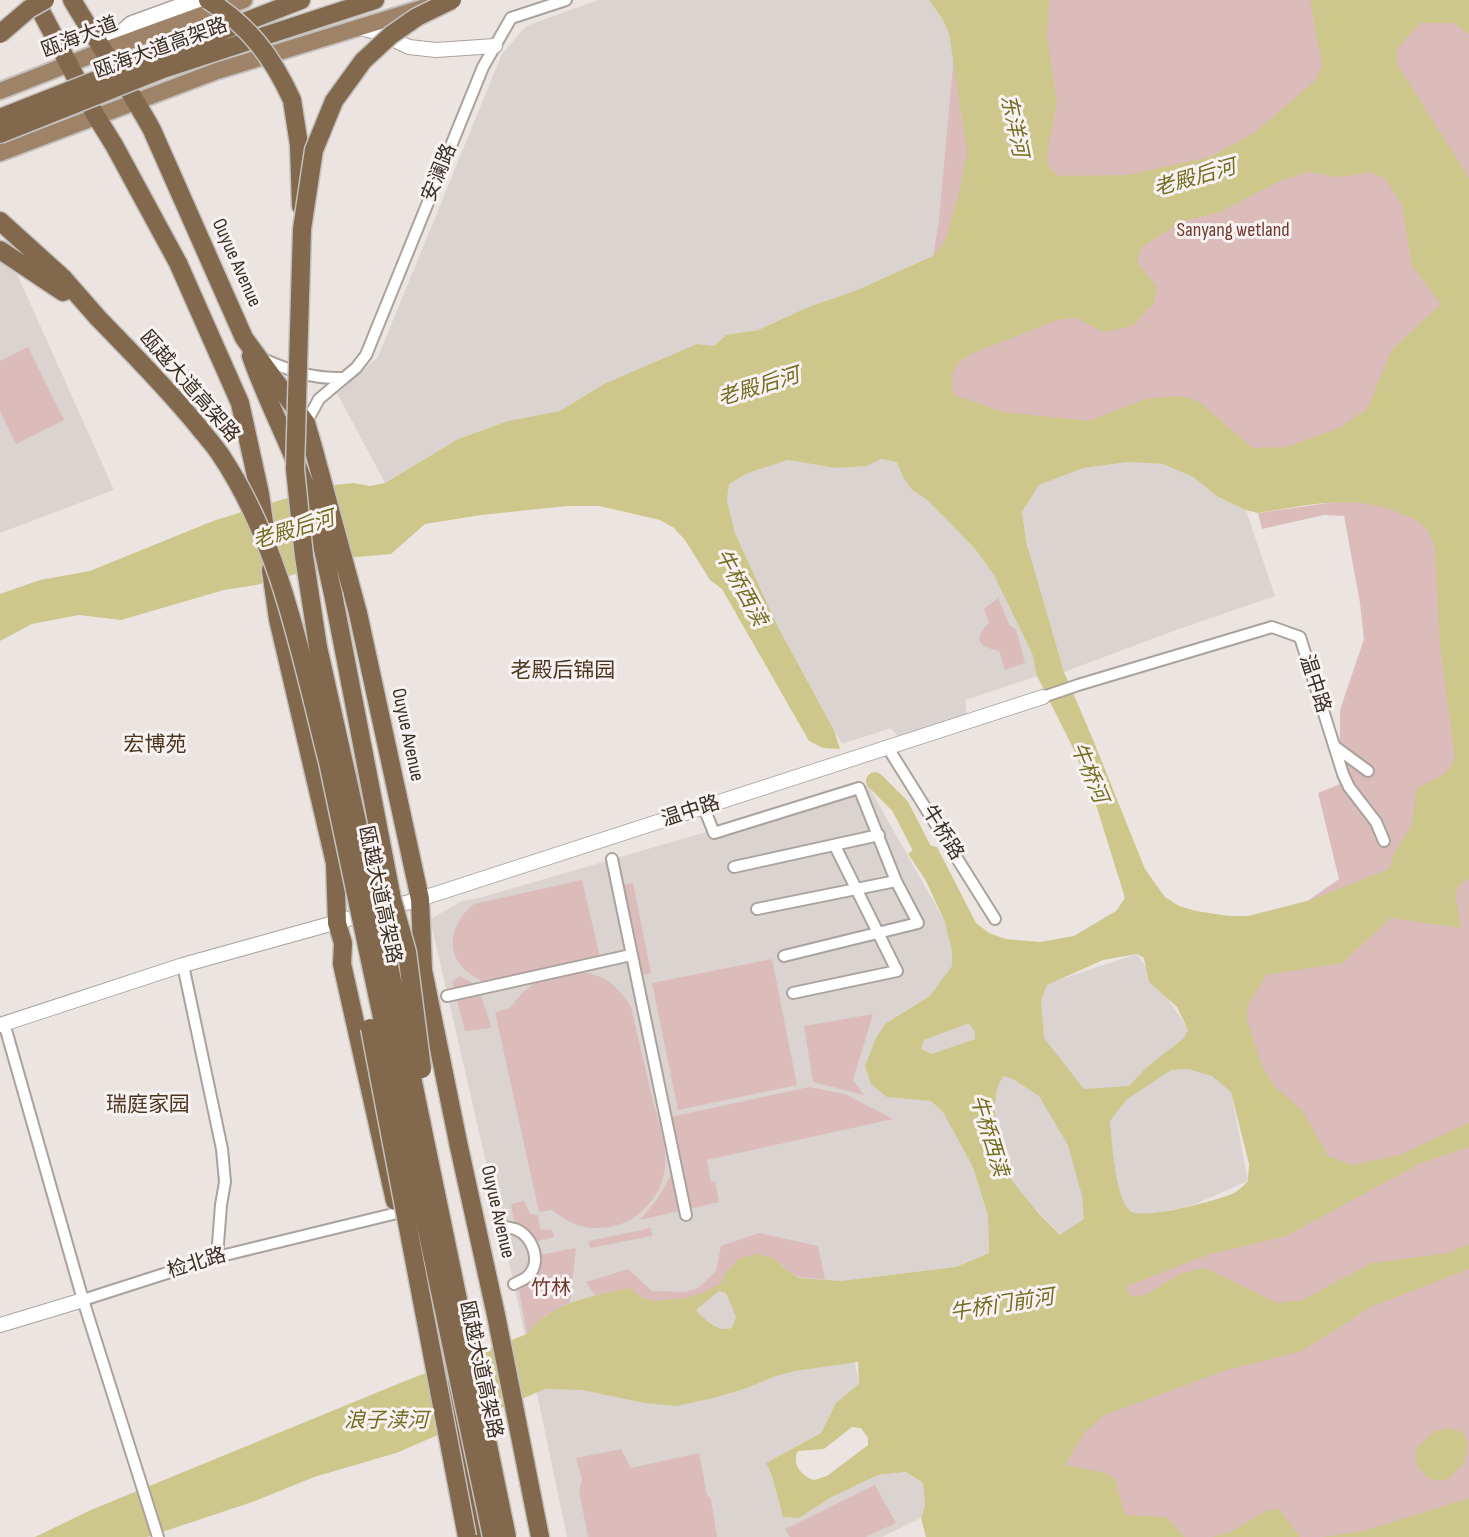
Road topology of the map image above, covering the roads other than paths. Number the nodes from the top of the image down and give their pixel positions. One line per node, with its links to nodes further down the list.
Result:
1 (35, 0): 17 (highway)
2 (45, 0): 14 (highway, bridge)
3 (72, 0): 16 (highway, Ouyue Avenue)
4 (197, 0): 16 (main road)
5 (208, 0): 25 (highway, bridge)
6 (244, 0): 16 (main road, 瓯海大道)
7 (301, 0): 21 (highway, 瓯海大道高架路, bridge)
8 (375, 0): 22 (highway, 瓯海大道高架路, bridge)
9 (432, 0): 13 (main road)
10 (447, 0): 13 (main road)
11 (452, 0): 25 (highway, bridge)
12 (566, 0): 15 (street, 安澜路)
13 (357, 27): 15 (street); 19 (main road)
14 (0, 34)
15 (495, 46): 30 (street, 安澜路)
16 (102, 51): 17 (main road, 瓯海大道); 19 (highway, Ouyue Avenue)
17 (68, 65): 18 (main road, 瓯海大道); 20 (highway)
18 (0, 91)
19 (136, 100): 20 (main road); 28 (highway, Ouyue Avenue)
20 (96, 116): 23 (main road); 47 (highway, bridge)
21 (0, 118)
22 (0, 134)
23 (0, 153)
24 (0, 221): 27 (highway)
25 (302, 229): 56 (highway, 瓯越大道高架路, bridge)
26 (0, 250): 27 (highway)
27 (98, 318): 67 (highway, 瓯越大道高架路, bridge)
28 (244, 338): 29 (highway, Ouyue Avenue); 56 (highway, bridge)
29 (258, 357): 30 (street); 31 (highway, Ouyue Avenue)
30 (344, 378): 31 (street, 安澜路)
31 (306, 423): 44 (highway, Ouyue Avenue)
32 (1043, 697): 33 (street, 温中路); 34 (street, 温中路)
33 (1334, 746): 35 (street); 38 (street, 温中路)
34 (888, 748): 36 (street, 温中路); 46 (street, 牛桥路)
35 (1368, 771)
36 (704, 808): 37 (street); 44 (street, 温中路)
37 (879, 835): 39 (street); 42 (street)
38 (1384, 841)
39 (835, 846): 41 (street); 43 (street)
40 (612, 859): 50 (street)
41 (734, 867)
42 (896, 881): 43 (street); 48 (street)
43 (857, 889): 45 (street); 48 (street)
44 (420, 899): 47 (street, 温中路); 69 (highway, Ouyue Avenue)
45 (757, 909)
46 (996, 919)
47 (338, 923): 49 (highway); 52 (street, 温中路)
48 (878, 933): 51 (street); 53 (street)
49 (344, 943): 57 (highway); 65 (highway, bridge)
50 (631, 955): 54 (street); 58 (street)
51 (784, 956)
52 (183, 965): 55 (street, 温中路); 60 (street)
53 (793, 993)
54 (447, 996)
55 (2, 1024): 62 (street)
56 (432, 1170): 68 (highway, 瓯越大道高架路, bridge)
57 (397, 1213): 60 (street, 检北路); 66 (highway)
58 (686, 1215)
59 (501, 1227): 61 (street)
60 (217, 1257): 62 (street, 检北路)
61 (514, 1284)
62 (83, 1300): 63 (street, 检北路); 64 (street)
63 (0, 1325)
64 (158, 1537)
65 (466, 1537)
66 (478, 1537)
67 (492, 1537)
68 (507, 1537)
69 (540, 1537)

